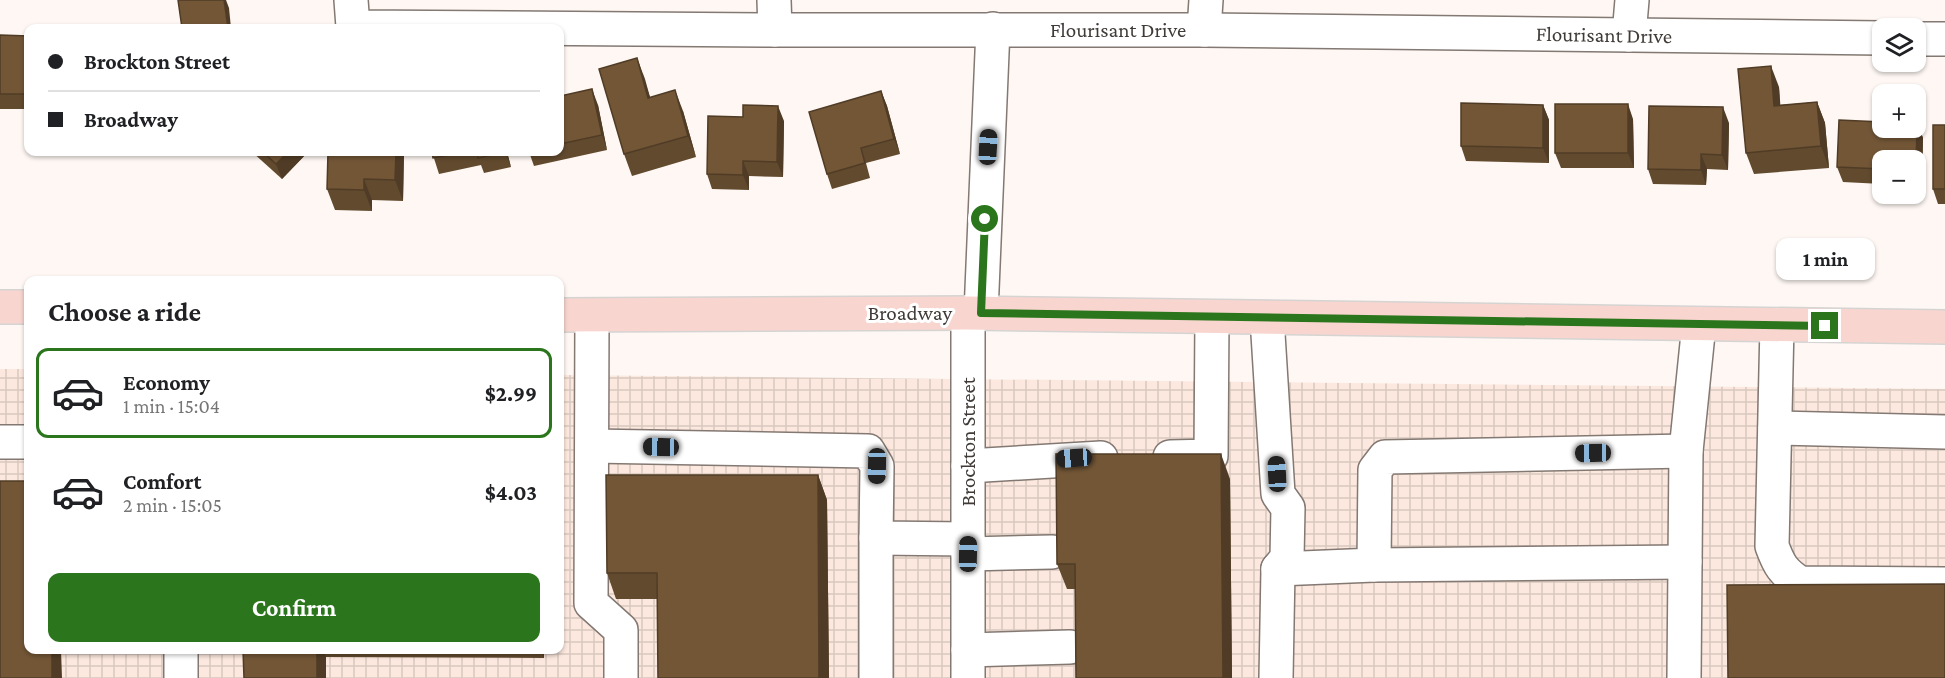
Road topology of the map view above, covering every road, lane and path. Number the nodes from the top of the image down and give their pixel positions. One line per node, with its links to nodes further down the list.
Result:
1 (1632, 0): 6 (street)
2 (352, 13): 3 (street, Flourisant Drive)
3 (775, 15): 5 (street, Flourisant Drive)
4 (1205, 15): 5 (street, Flourisant Drive); 6 (street, Flourisant Drive)
5 (993, 29): 12 (street, Brockton Street)
6 (1629, 35): 7 (street, Flourisant Drive)
7 (1872, 38)
8 (1926, 39): 9 (street)
9 (1945, 39)
10 (0, 307): 11 (main road)
11 (24, 307)
12 (974, 313): 14 (main road, Broadway); 15 (main road, Broadway); 26 (street, Brockton Street)
13 (564, 315): 14 (main road, Broadway)
14 (592, 316): 24 (street)
15 (1212, 317): 16 (main road, Broadway); 26 (street)
16 (1267, 318): 17 (main road, Broadway); 32 (street)
17 (1699, 324): 18 (main road, Broadway); 25 (street)
18 (1778, 325): 19 (main road, Broadway); 20 (street)
19 (1945, 327)
20 (1775, 428): 21 (street); 33 (street)
21 (1945, 432)
22 (0, 442): 23 (street)
23 (24, 442)
24 (592, 446): 27 (street); 38 (street)
25 (1686, 451): 30 (street); 31 (street)
26 (968, 466): 28 (street, Brockton Street)
27 (876, 538): 28 (street); 39 (street)
28 (968, 547): 29 (street); 36 (street, Brockton Street)
29 (1052, 552)
30 (1685, 562): 31 (street); 41 (street)
31 (1374, 565): 32 (street)
32 (1278, 569): 40 (street)
33 (1945, 584)
34 (1070, 647): 36 (street)
35 (181, 654): 37 (street)
36 (968, 664)
37 (181, 678)
38 (621, 678)
39 (876, 678)
40 (1276, 678)
41 (1684, 678)

